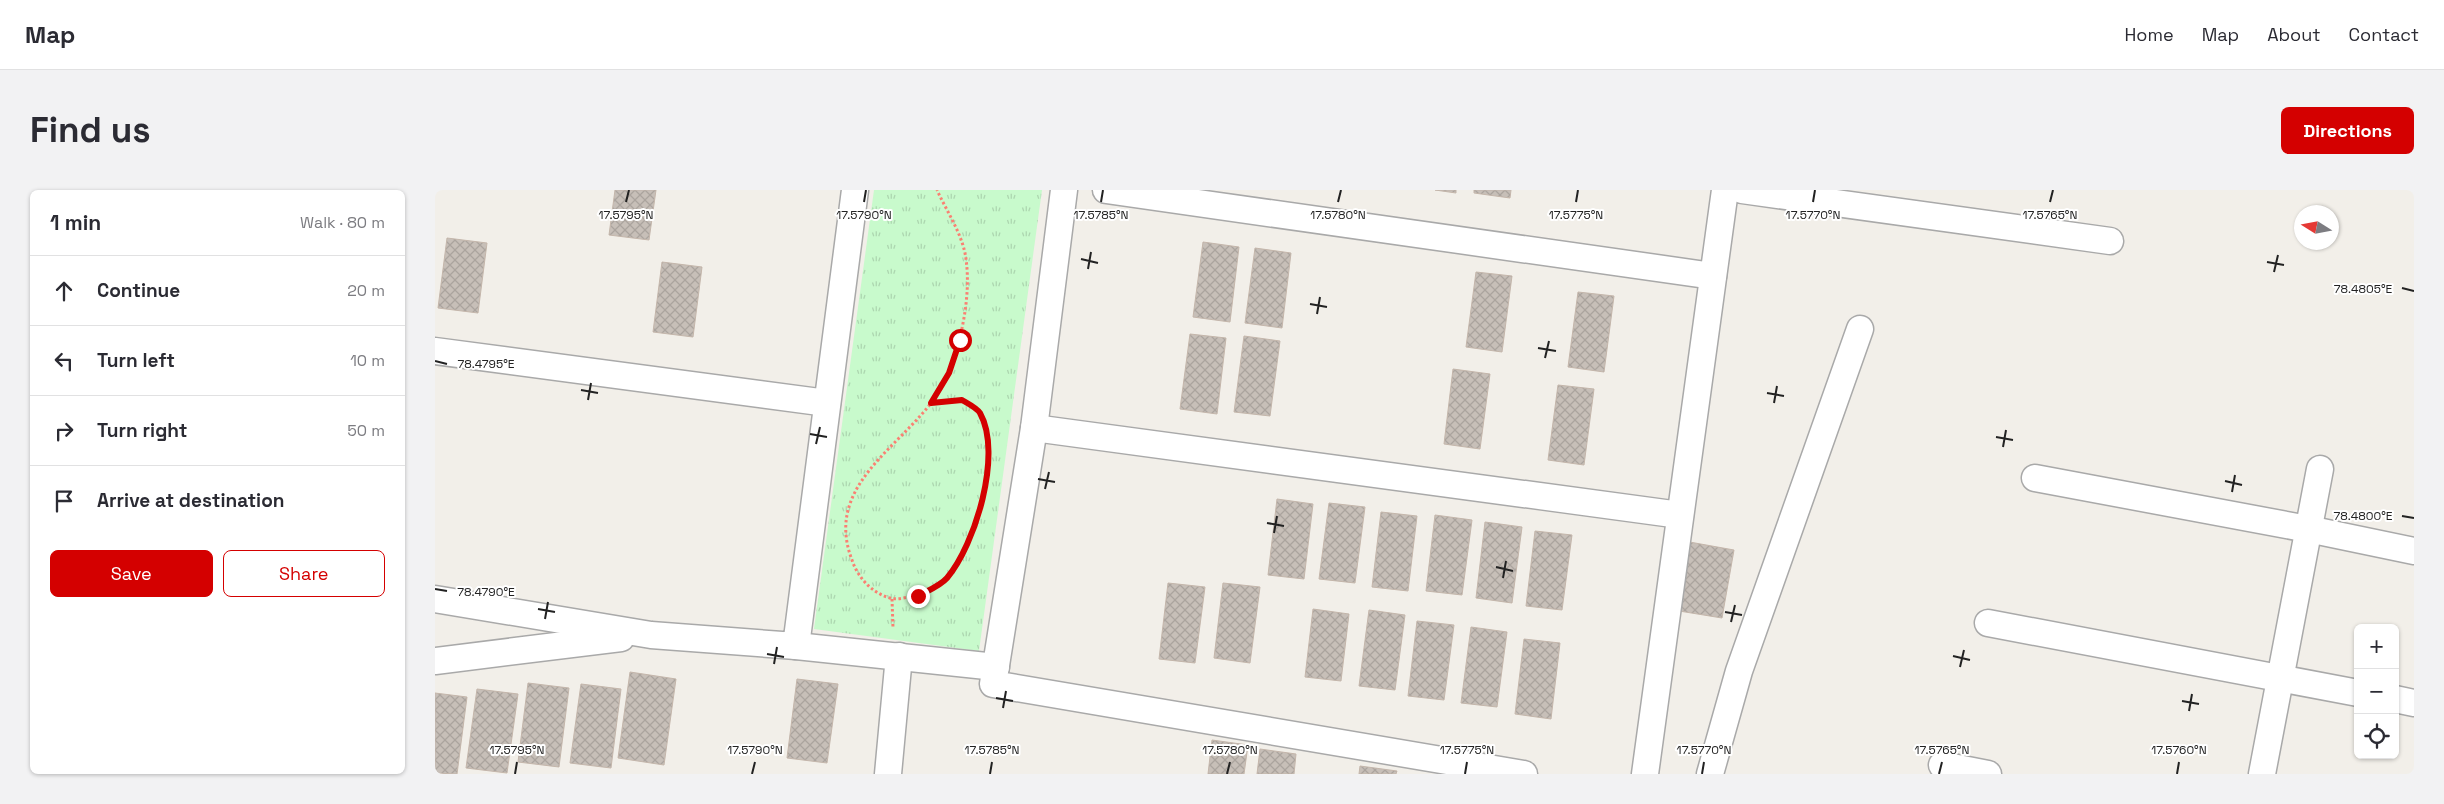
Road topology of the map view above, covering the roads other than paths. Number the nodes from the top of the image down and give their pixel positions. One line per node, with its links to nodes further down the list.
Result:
1 (855, 190): 10 (street)
2 (1064, 190): 11 (street)
3 (1106, 190): 7 (street)
4 (1725, 190): 7 (street)
5 (1742, 190): 6 (street)
6 (2110, 241)
7 (1713, 276): 14 (street)
8 (1860, 329): 32 (street)
9 (435, 352): 10 (street)
10 (827, 403): 20 (street)
11 (1034, 428): 14 (street); 23 (street)
12 (2320, 469): 15 (street)
13 (2035, 478): 15 (street)
14 (1680, 514): 31 (street)
15 (2308, 529): 16 (street); 24 (street)
16 (2414, 551)
17 (435, 599): 19 (street)
18 (1988, 623): 24 (street)
19 (651, 635): 20 (street); 22 (street)
20 (796, 646): 21 (street)
21 (899, 656): 23 (street); 29 (street)
22 (435, 661)
23 (996, 667): 30 (street)
24 (2280, 679): 25 (street); 34 (street)
25 (2354, 692)
26 (2399, 700): 27 (street)
27 (2414, 703)
28 (1941, 765): 33 (street)
29 (888, 774)
30 (1524, 774)
31 (1645, 774)
32 (1710, 774)
33 (1988, 774)
34 (2262, 774)

